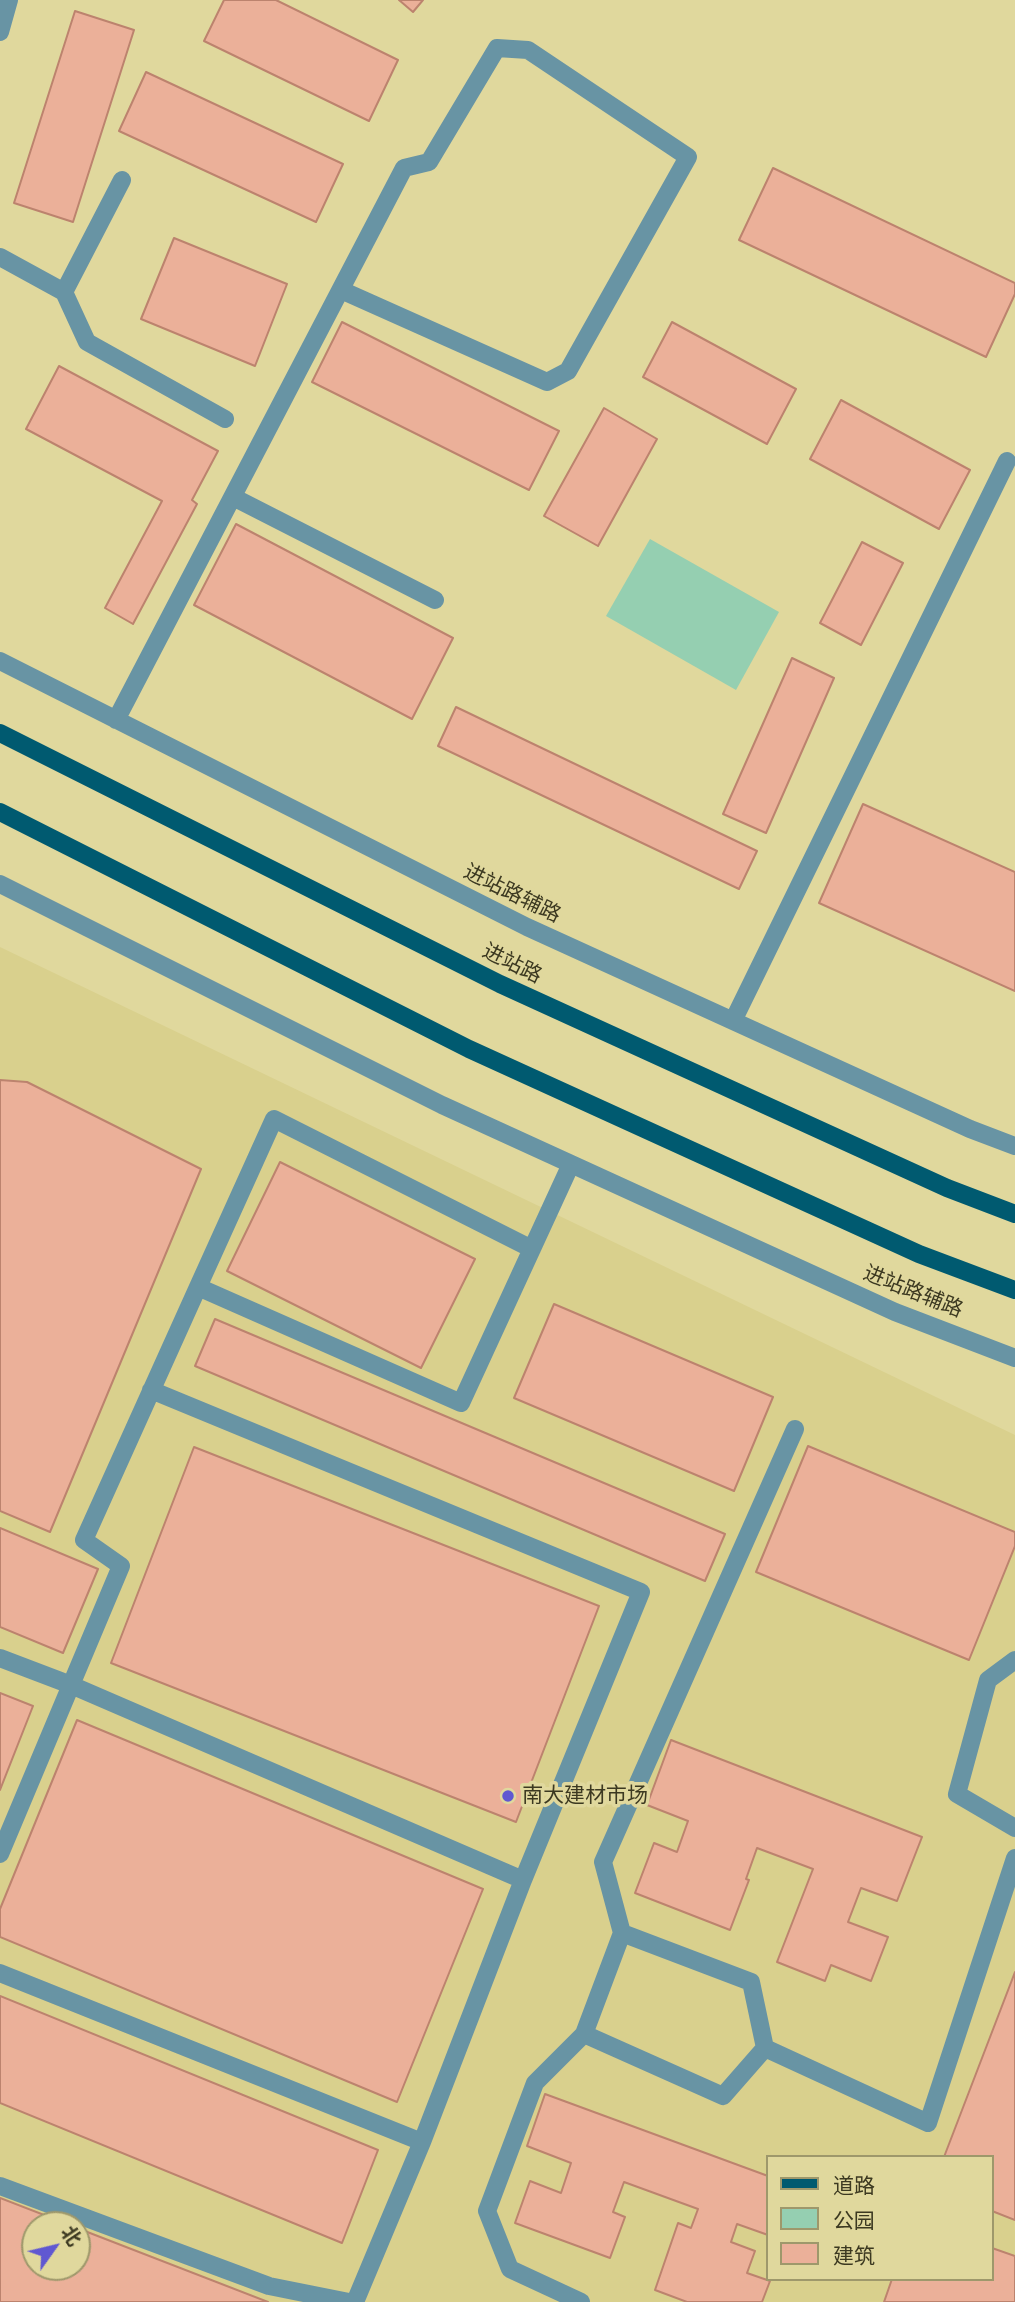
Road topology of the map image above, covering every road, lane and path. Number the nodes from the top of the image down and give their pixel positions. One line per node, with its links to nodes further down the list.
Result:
1 (9, 0): 2 (street)
2 (0, 32)
3 (122, 180): 6 (street)
4 (0, 257): 6 (street)
5 (341, 290): 5 (street); 9 (street)
6 (64, 292): 7 (street)
7 (225, 419)
8 (1007, 461): 16 (street)
9 (233, 497): 10 (street); 12 (street)
10 (435, 600)
11 (0, 661): 12 (street, 进站路辅路)
12 (116, 720): 16 (street, 进站路辅路)
13 (0, 733): 19 (main road, 进站路)
14 (0, 812): 22 (main road)
15 (0, 884): 18 (street, 进站路辅路)
16 (733, 1021): 17 (street, 进站路辅路)
17 (1015, 1146)
18 (571, 1164): 20 (street); 23 (street, 进站路辅路)
19 (1015, 1214)
20 (532, 1248): 21 (street); 21 (street)
21 (198, 1287): 24 (street)
22 (1015, 1290)
23 (1015, 1358)
24 (151, 1390): 28 (street); 32 (street)
25 (795, 1429): 33 (street)
26 (0, 1658): 28 (street)
27 (1015, 1660): 29 (street)
28 (71, 1685): 30 (street); 32 (street)
29 (1015, 1828)
30 (0, 1854)
31 (1015, 1858): 36 (street)
32 (523, 1880): 37 (street)
33 (622, 1933): 35 (street); 36 (street)
34 (0, 1973): 37 (street)
35 (583, 2034): 36 (street); 41 (street)
36 (765, 2048)
37 (422, 2142): 40 (street)
38 (0, 2186): 39 (street)
39 (349, 2302)
40 (355, 2302)
41 (581, 2302)

